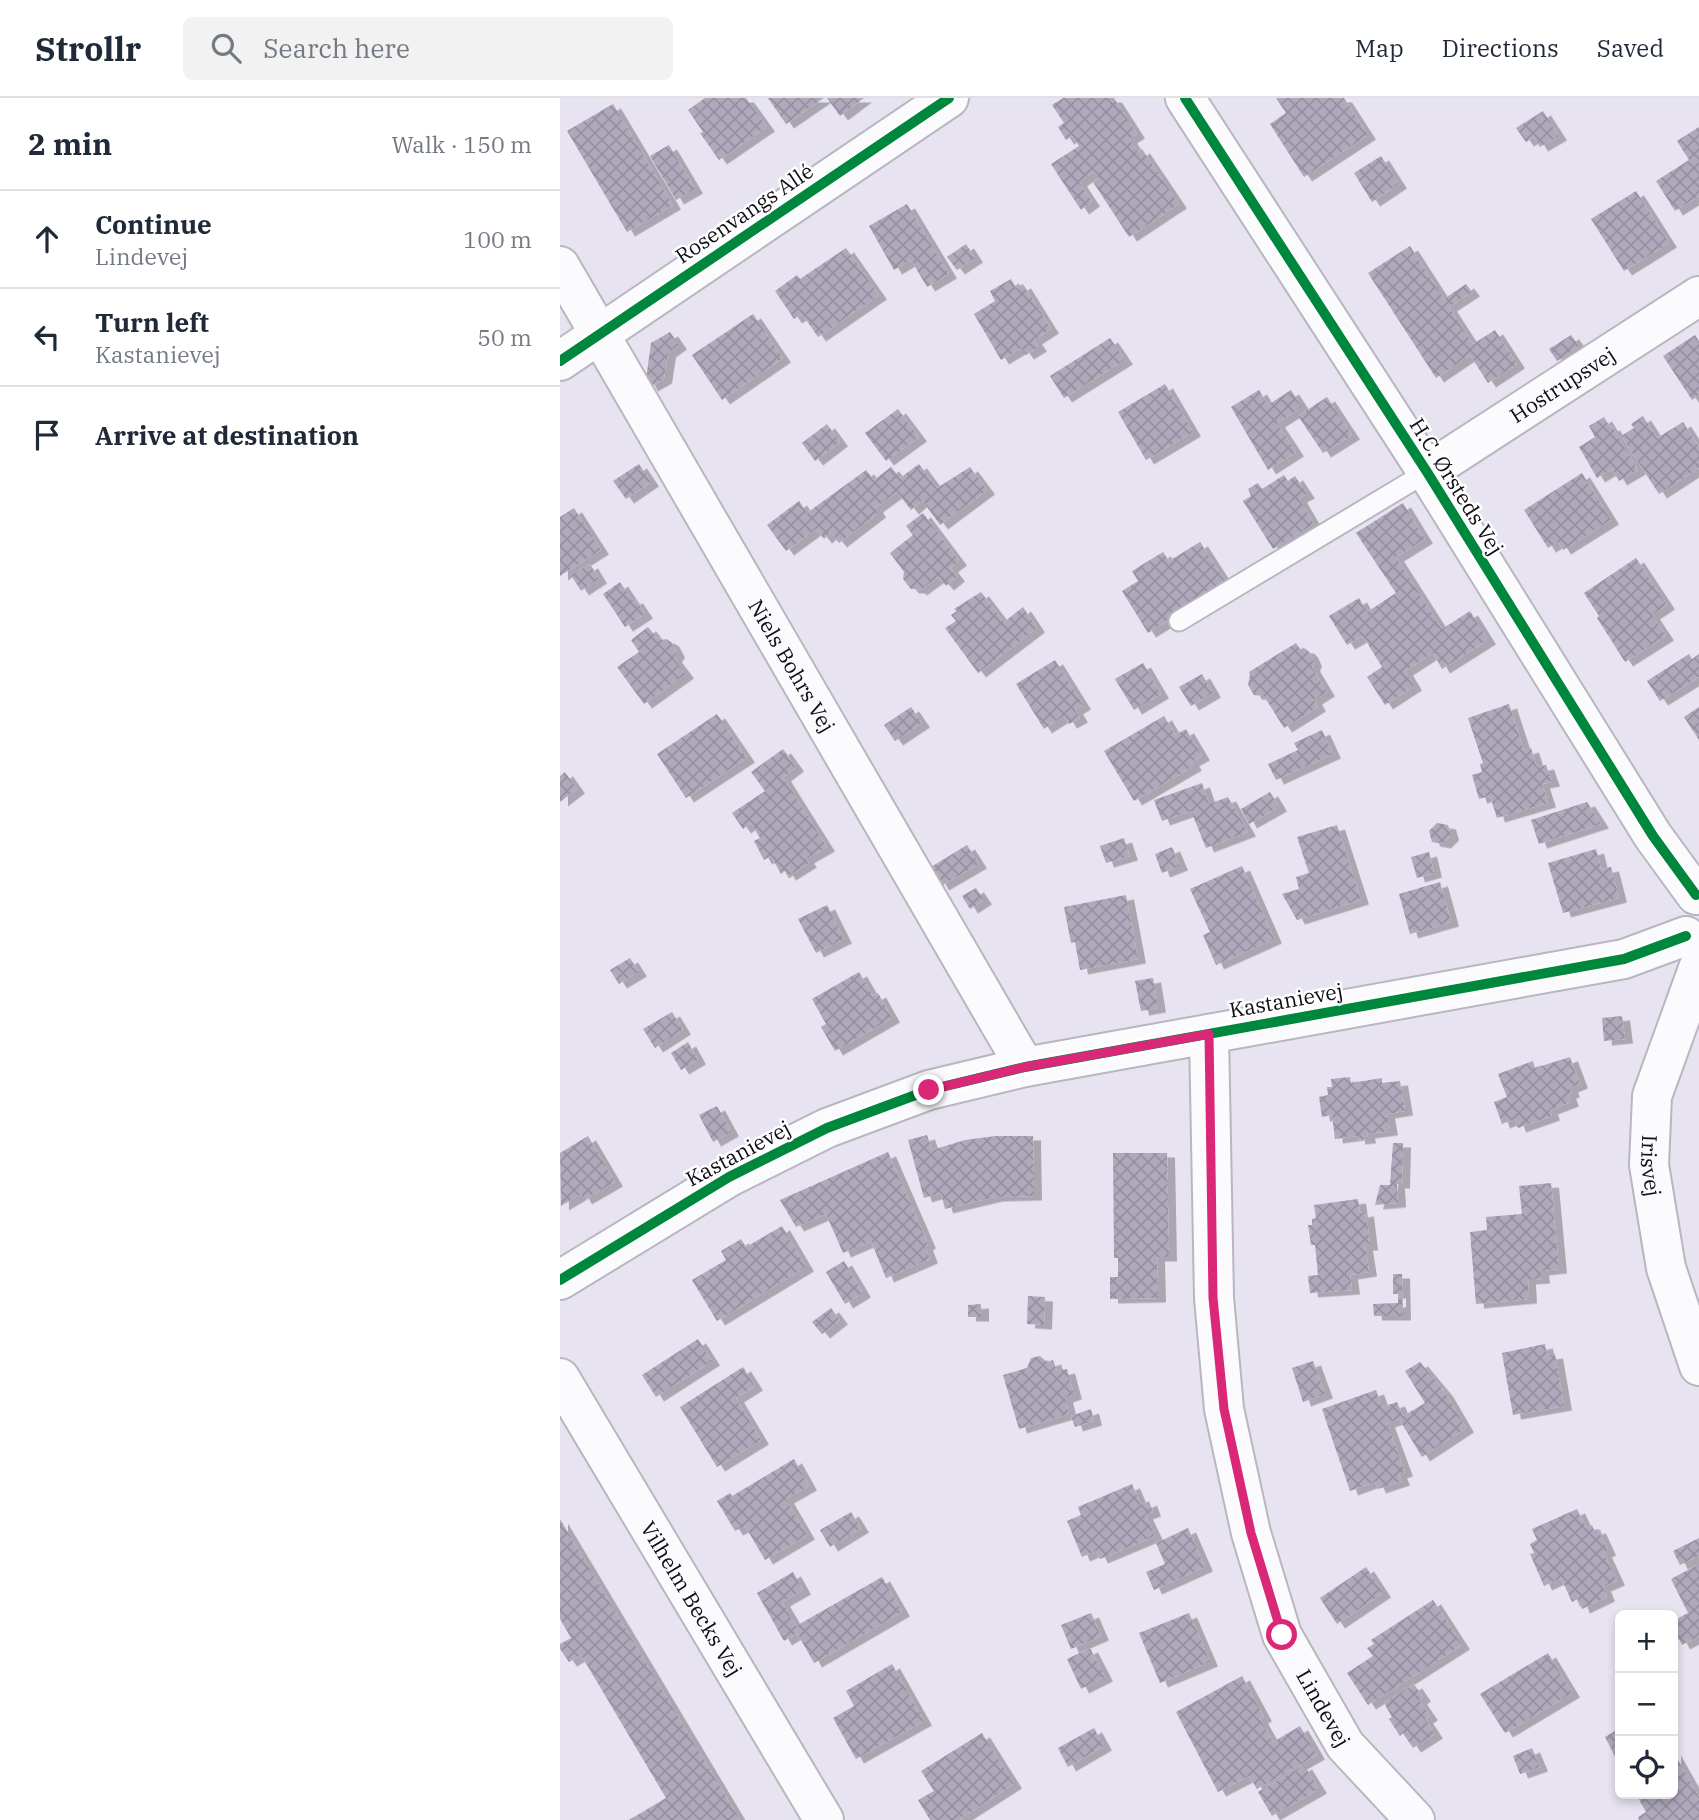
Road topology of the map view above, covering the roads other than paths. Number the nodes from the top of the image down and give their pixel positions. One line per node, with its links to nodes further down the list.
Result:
1 (950, 98): 5 (street, Rosenvangs Allé)
2 (1185, 98): 7 (street, H.C. Ørsteds Vej)
3 (560, 266): 5 (street, Niels Bohrs Vej)
4 (1699, 296): 7 (street, Hostrupsvej)
5 (600, 334): 6 (street, Rosenvangs Allé); 12 (street, Niels Bohrs Vej)
6 (560, 361)
7 (1427, 472): 8 (lane, H.C. Ørsteds Vej); 9 (street, H.C. Ørsteds Vej)
8 (1179, 621)
9 (1698, 894): 10 (street, Irisvej)
10 (1695, 953): 11 (street, Kastanievej); 14 (street, Irisvej)
11 (1209, 1034): 12 (street, Kastanievej); 18 (street, Lindevej)
12 (1025, 1067): 13 (street, Kastanievej)
13 (560, 1280)
14 (1699, 1366)
15 (560, 1378): 16 (street, Vilhelm Becks Vej)
16 (570, 1416): 17 (street, Vilhelm Becks Vej)
17 (824, 1820)
18 (1415, 1820)

